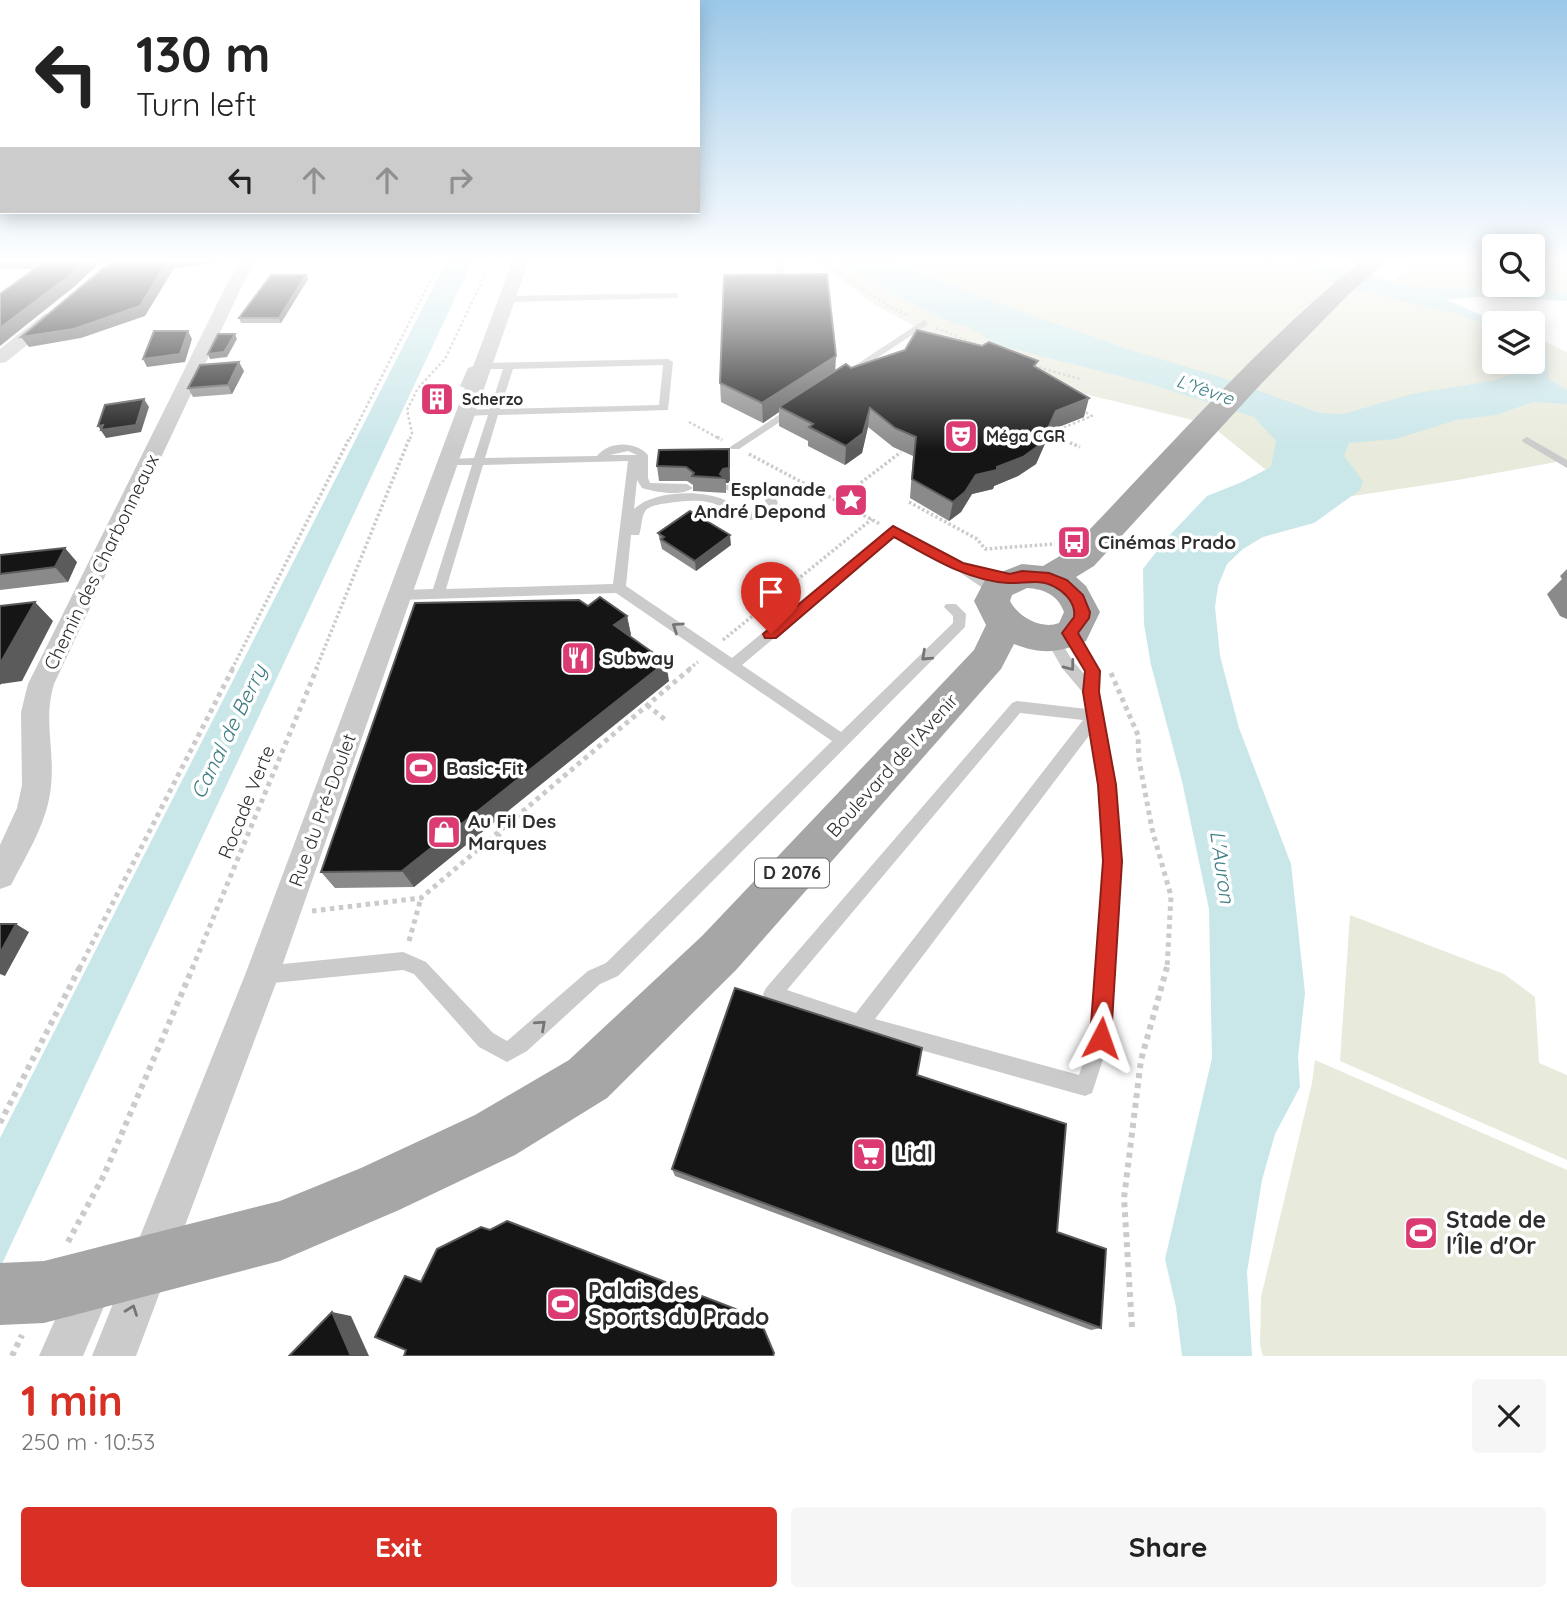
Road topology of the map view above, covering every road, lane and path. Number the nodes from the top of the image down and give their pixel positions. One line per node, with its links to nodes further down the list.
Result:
1 (43, 323): 9 (street)
2 (216, 323): 51 (street, Chemin des Charbonneaux)
3 (409, 323): 57 (path)
4 (462, 323): 58 (path, Rocade Verte)
5 (497, 323): 11 (street, Rue du Pré-Doulet)
6 (924, 323): 8 (path); 14 (lane)
7 (1306, 323): 35 (main road)
8 (980, 346)
9 (0, 358)
10 (1028, 363): 13 (path)
11 (482, 366): 12 (lane); 18 (street, Rue du Pré-Doulet)
12 (509, 366): 17 (lane); 17 (lane)
13 (1080, 379)
14 (830, 385)
15 (806, 400): 22 (lane)
16 (1082, 410): 21 (path)
17 (494, 412): 18 (lane); 25 (lane)
18 (465, 413): 26 (street, Rue du Pré-Doulet)
19 (689, 422): 22 (path)
20 (1527, 440): 27 (lane)
21 (1080, 446)
22 (735, 447): 30 (path)
23 (901, 452): 30 (path)
24 (594, 459): 25 (lane); 28 (lane); 34 (lane)
25 (479, 462): 26 (lane); 38 (lane)
26 (448, 463): 39 (street, Rue du Pré-Doulet)
27 (1567, 465)
28 (687, 488)
29 (730, 488): 34 (lane)
30 (837, 501): 32 (path)
31 (909, 502): 35 (path)
32 (872, 519): 33 (path); 42 (path)
33 (893, 530): 41 (lane); 43 (lane)
34 (623, 551): 37 (lane)
35 (1087, 553): 36 (main road)
36 (1060, 585): 41 (main road); 41 (main road)
37 (619, 588): 38 (lane); 42 (lane, one-way to 37)
38 (438, 593): 39 (lane)
39 (400, 595): 53 (street, Rue du Pré-Doulet)
40 (950, 607): 48 (lane, one-way to 48)
41 (1029, 628): 44 (lane, one-way to 44); 44 (lane); 58 (main road, Boulevard de l'Avenir / D 2076); 59 (path)
42 (711, 650): 43 (lane); 45 (path)
43 (733, 665): 48 (lane)
44 (1091, 692): 46 (lane)
45 (647, 705): 47 (path); 49 (path)
46 (1095, 716): 56 (lane); 56 (lane); 56 (lane)
47 (668, 722)
48 (842, 740): 54 (lane, one-way to 48)
49 (497, 834): 50 (path); 52 (path)
50 (516, 851)
51 (0, 875)
52 (421, 898): 53 (path); 54 (path)
53 (283, 915): 55 (street, Rue du Pré-Doulet)
54 (403, 961): 55 (lane)
55 (262, 975): 58 (street, Rue du Pré-Doulet)
56 (860, 1024)
57 (0, 1122)
58 (72, 1282): 60 (path, Rocade Verte); 61 (street, Rue du Pré-Doulet); 62 (street, Rue du Pré-Doulet, one-way to 58)
59 (1132, 1327)
60 (12, 1356)
61 (61, 1356)
62 (114, 1356)

